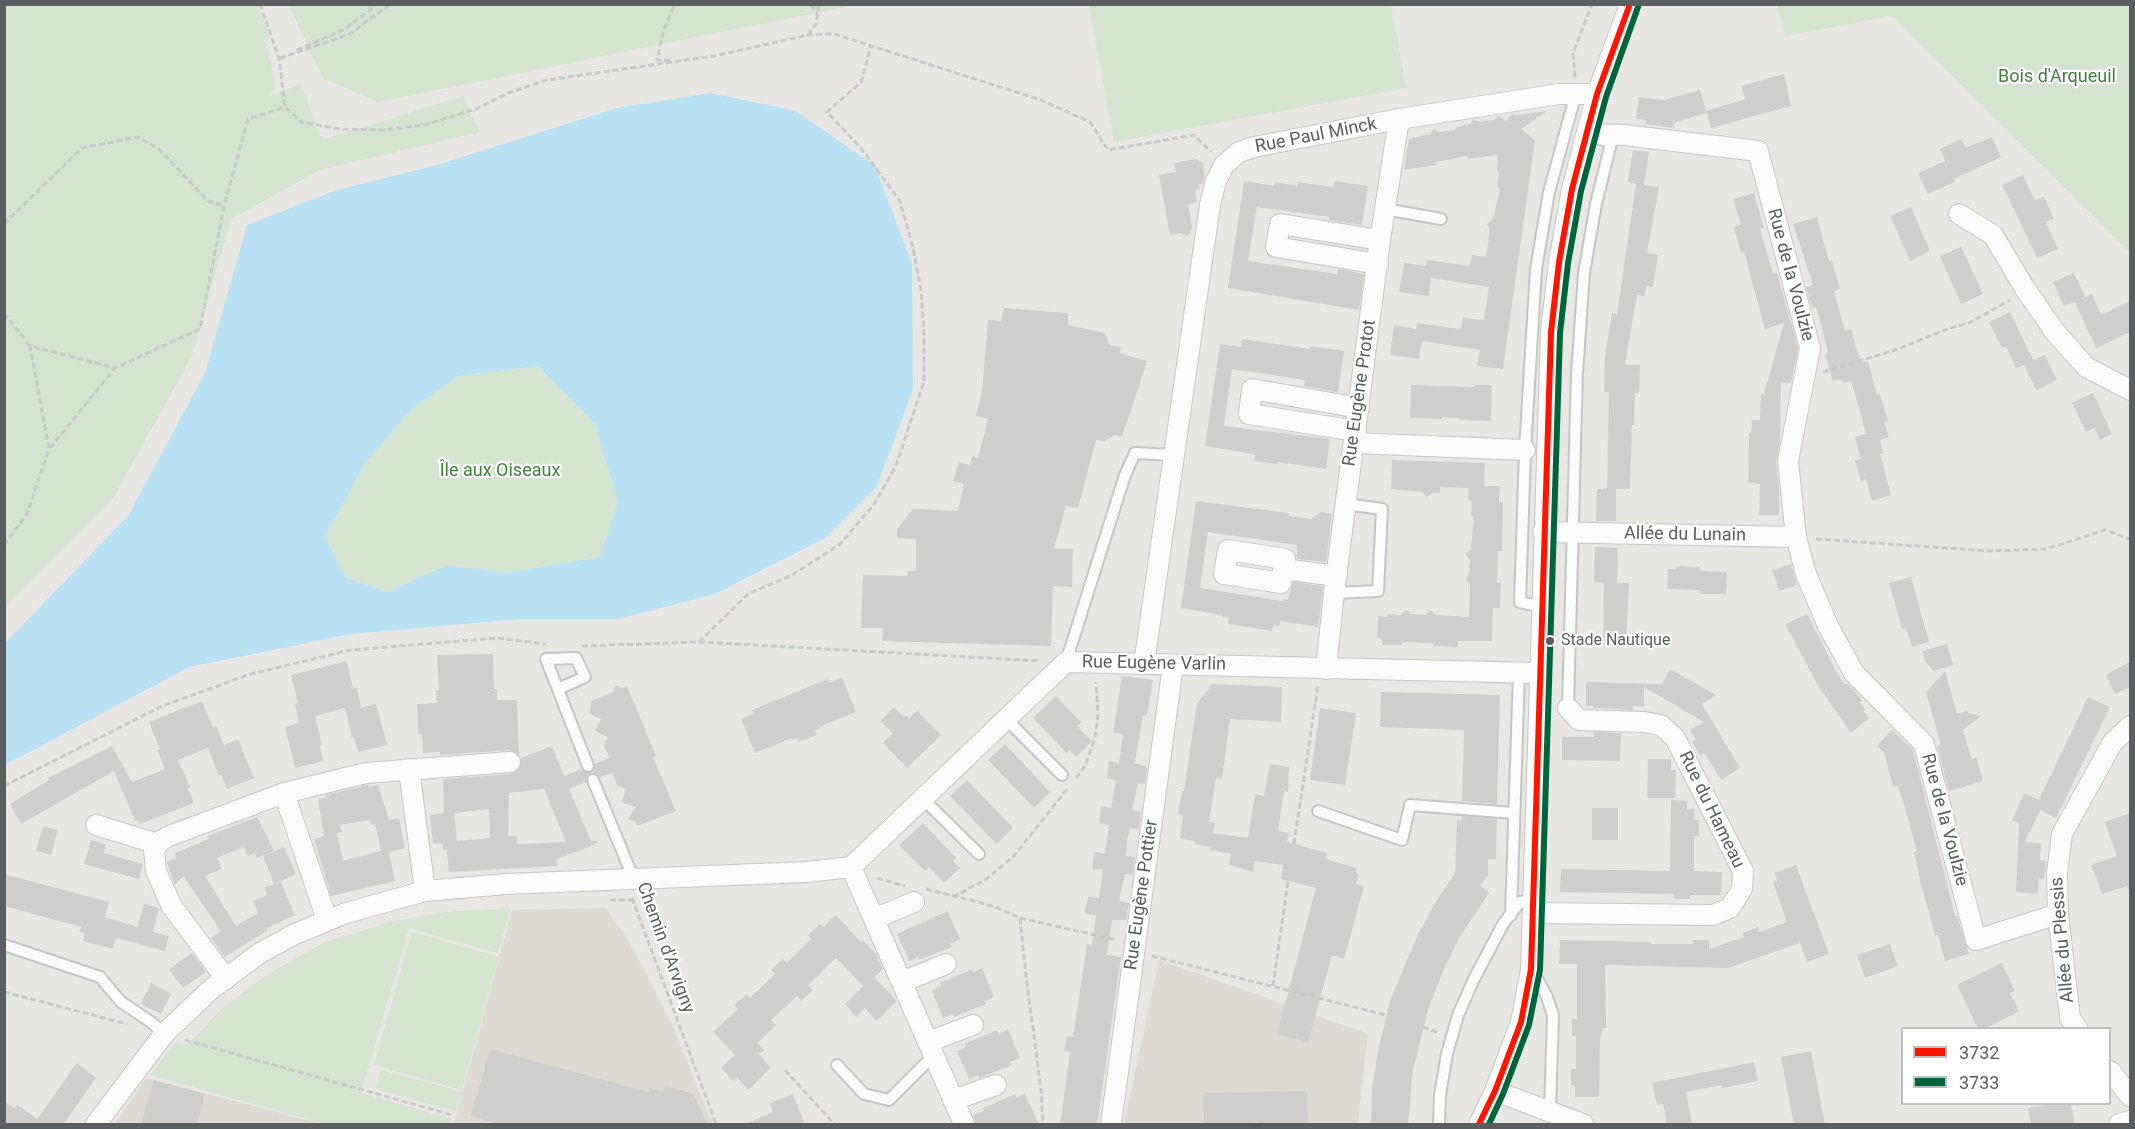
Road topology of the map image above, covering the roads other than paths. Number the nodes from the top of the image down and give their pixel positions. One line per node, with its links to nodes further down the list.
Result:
1 (1630, 4): 3 (street)
2 (1576, 93): 3 (street, Rue Paul Minck); 4 (street, Rue Paul Minck); 14 (lane)
3 (1598, 94): 5 (street)
4 (1399, 119): 6 (street, Rue Eugène Protot); 15 (street, Rue Paul Minck)
5 (1587, 134): 17 (street); 18 (lane); 19 (street, Rue de la Voulzie)
6 (1385, 209): 8 (lane); 9 (street, Rue Eugène Protot)
7 (1959, 214): 11 (street)
8 (1441, 219)
9 (1380, 240): 10 (street, Rue Eugène Protot); 10 (street)
10 (1378, 264): 12 (street, Rue Eugène Protot)
11 (2130, 390)
12 (1359, 408): 13 (street, Rue Eugène Protot); 13 (street)
13 (1355, 437): 14 (street); 16 (street, Rue Eugène Protot)
14 (1525, 450): 22 (lane)
15 (1173, 455): 23 (lane); 24 (street)
16 (1346, 504): 21 (street, Rue Eugène Protot); 21 (lane)
17 (1543, 532): 18 (street, Allée du Lunain); 22 (street)
18 (1574, 533): 19 (street, Allée du Lunain); 30 (lane)
19 (1796, 537): 50 (street, Rue de la Voulzie)
20 (1283, 569): 21 (street)
21 (1335, 585): 26 (street, Rue Eugène Protot)
22 (1542, 607): 28 (street)
23 (1066, 662): 24 (street, Rue Eugène Varlin); 31 (street, Rue Eugène Varlin)
24 (1144, 664): 25 (street, Rue Eugène Varlin)
25 (1173, 665): 26 (street, Rue Eugène Varlin); 73 (street, Rue Eugène Pottier)
26 (1323, 668): 27 (street, Rue Eugène Varlin)
27 (1519, 673): 28 (street, Rue Eugène Varlin); 41 (lane)
28 (1539, 673): 49 (street)
29 (558, 689): 34 (lane)
30 (1568, 708): 49 (street, Rue du Hameau)
31 (1006, 719): 36 (lane); 39 (street, Rue Eugène Varlin)
32 (2130, 726): 50 (street, Allée du Plessis)
33 (510, 762): 35 (street)
34 (588, 766)
35 (409, 769): 38 (street); 47 (street)
36 (1062, 775)
37 (593, 780): 46 (lane)
38 (284, 793): 43 (street); 53 (street)
39 (922, 799): 44 (lane); 45 (street, Rue Eugène Varlin)
40 (1318, 811): 41 (lane)
41 (1514, 813): 51 (lane)
42 (96, 825): 43 (street)
43 (158, 844): 57 (street)
44 (979, 854)
45 (853, 870): 46 (street); 52 (street)
46 (631, 887): 47 (street)
47 (425, 891): 53 (street)
48 (916, 893): 52 (street)
49 (1534, 906): 51 (lane); 56 (street)
50 (2058, 914): 60 (street, Allée du Plessis)
51 (1511, 915): 74 (lane)
52 (874, 919): 58 (street)
53 (327, 920): 57 (street)
54 (4, 945): 61 (lane)
55 (946, 964): 58 (street)
56 (1531, 969): 66 (street); 69 (lane)
57 (226, 979): 61 (street)
58 (902, 982): 62 (street)
59 (973, 1025): 62 (street)
60 (2076, 1027)
61 (164, 1034): 71 (street)
62 (931, 1049): 63 (lane); 68 (street)
63 (837, 1065)
64 (2111, 1073): 67 (street)
65 (996, 1085): 68 (street)
66 (1495, 1091): 69 (street); 75 (street)
67 (2130, 1096)
68 (953, 1100): 72 (street)
69 (1550, 1111): 76 (street)
70 (2130, 1121): 77 (street)
71 (96, 1125)
72 (964, 1125)
73 (1111, 1125)
74 (1438, 1125)
75 (1479, 1125)
76 (1583, 1125)
77 (2119, 1125)

